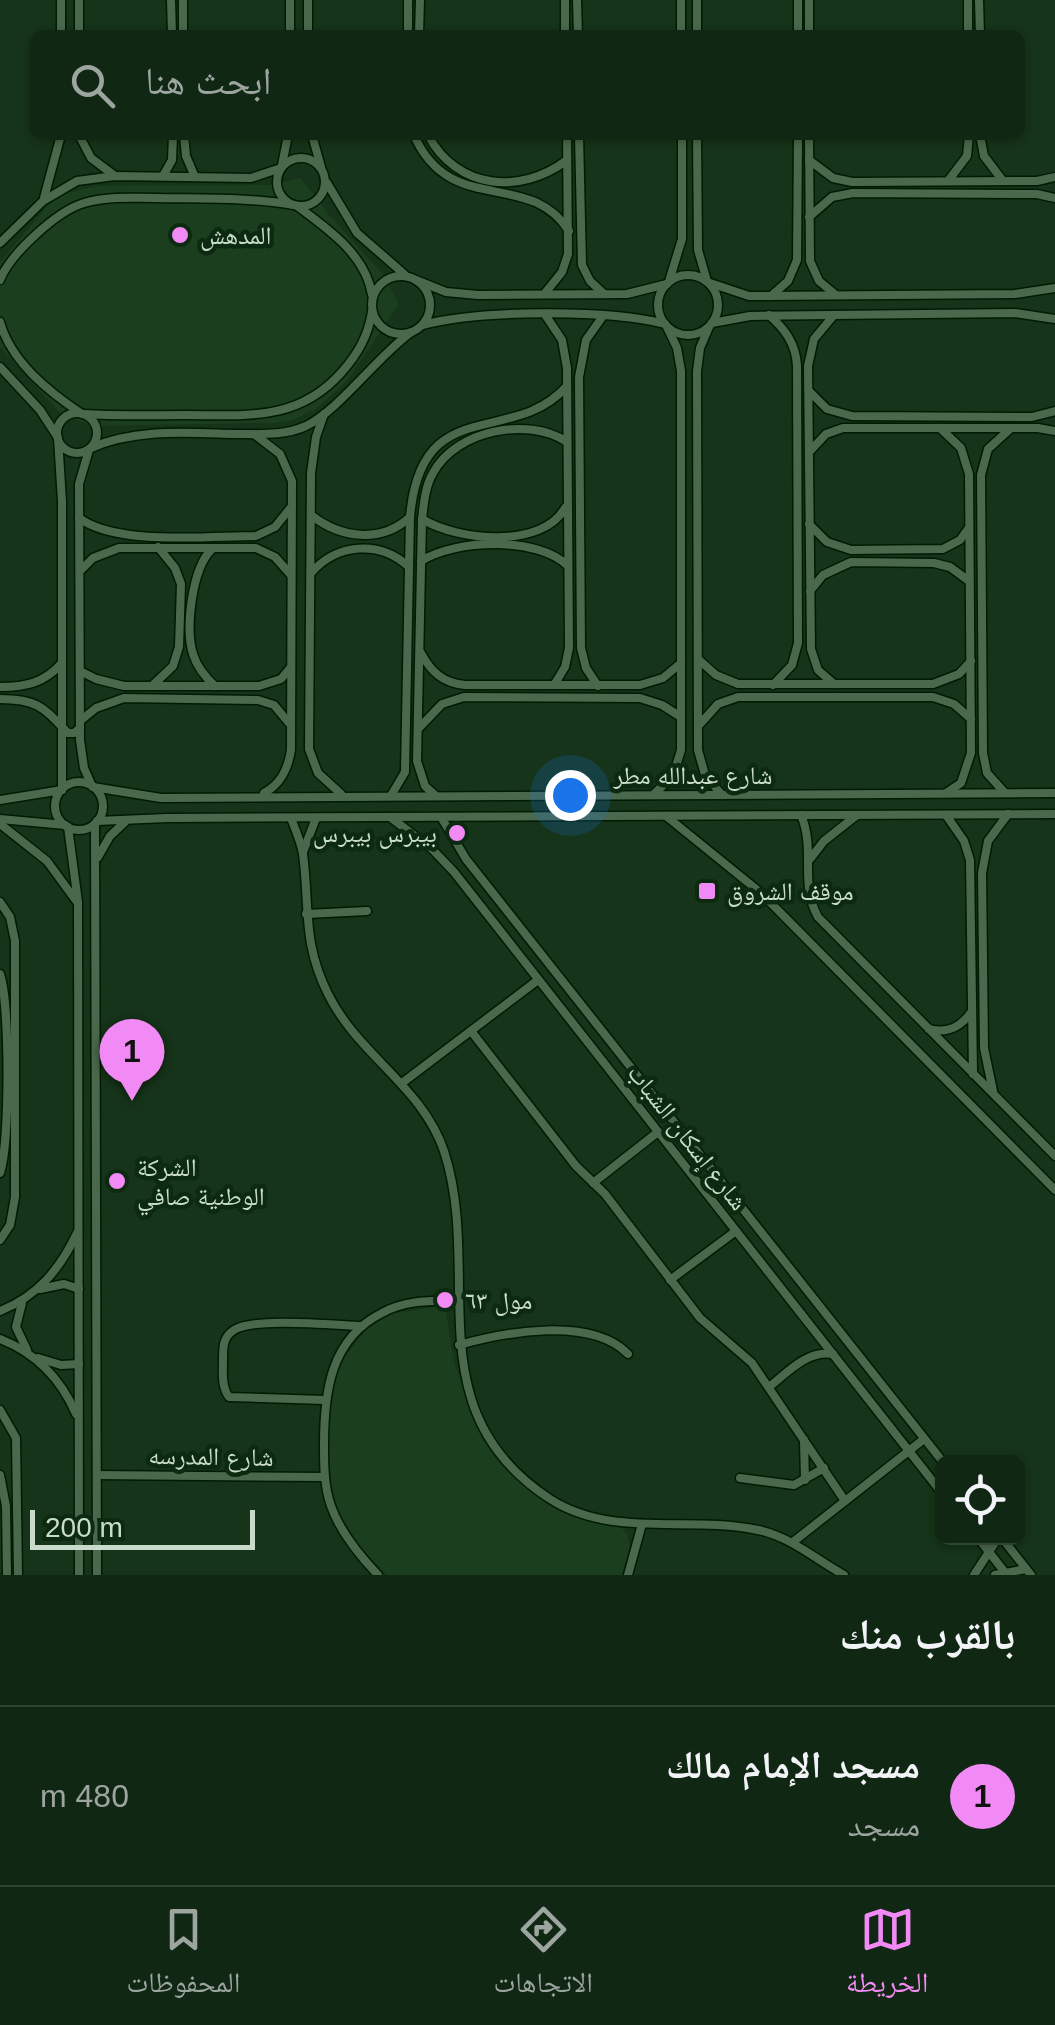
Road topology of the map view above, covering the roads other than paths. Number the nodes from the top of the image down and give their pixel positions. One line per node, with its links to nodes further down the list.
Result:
1 (62, 0): 17 (street)
2 (79, 0): 18 (street)
3 (171, 0): 19 (street)
4 (182, 0): 20 (street)
5 (290, 0): 21 (street)
6 (308, 0): 22 (street)
7 (408, 0): 23 (street)
8 (420, 0): 24 (street)
9 (565, 0): 25 (street)
10 (577, 0): 26 (street)
11 (681, 0): 27 (street)
12 (697, 0): 28 (street)
13 (798, 0): 29 (street)
14 (809, 0): 30 (street)
15 (968, 0): 31 (street)
16 (980, 0): 32 (street)
17 (61, 30)
18 (79, 30)
19 (172, 30)
20 (183, 30)
21 (290, 30)
22 (308, 30)
23 (408, 30)
24 (422, 30)
25 (563, 30)
26 (578, 30)
27 (682, 30)
28 (698, 30)
29 (798, 30)
30 (809, 30)
31 (966, 30)
32 (980, 30)
33 (59, 140): 68 (street)
34 (81, 140): 53 (street)
35 (173, 140): 54 (street)
36 (184, 140): 55 (street)
37 (287, 140): 51 (street)
38 (314, 140): 52 (street)
39 (417, 140): 65 (street)
40 (431, 140): 61 (street)
41 (567, 140): 49 (street)
42 (579, 140): 80 (street)
43 (682, 140): 73 (street)
44 (697, 140): 74 (street)
45 (798, 140): 77 (street)
46 (809, 140): 50 (street)
47 (969, 140): 58 (street)
48 (981, 140): 59 (street)
49 (567, 160): 61 (street); 71 (street)
50 (809, 160): 62 (street); 70 (street)
51 (281, 167): 52 (street); 57 (street); 69 (street)
52 (324, 175): 69 (street); 72 (street)
53 (115, 176): 54 (street); 68 (street)
54 (163, 176): 55 (street)
55 (195, 177): 57 (street)
56 (1055, 177): 60 (street)
57 (227, 178): 67 (street)
58 (948, 181): 59 (street); 62 (street)
59 (1004, 181): 60 (street)
60 (1015, 181): 64 (street)
61 (524, 182): 65 (street)
62 (866, 182): 63 (street)
63 (866, 193): 64 (street); 70 (street)
64 (1016, 193): 66 (street)
65 (524, 197): 71 (street)
66 (1055, 198)
67 (228, 199): 69 (street); 78 (street)
68 (43, 200): 75 (street)
69 (295, 206): 76 (street)
70 (809, 217): 77 (street)
71 (568, 231): 79 (street)
72 (358, 233): 76 (street); 81 (street)
73 (682, 239): 74 (street); 84 (street)
74 (698, 239): 83 (street)
75 (2, 241): 78 (street)
76 (345, 245): 92 (street)
77 (804, 249): 90 (street); 91 (street)
78 (18, 253): 82 (street)
79 (568, 254): 80 (street); 86 (street)
80 (581, 255): 87 (street)
81 (412, 278): 89 (street); 92 (street); 102 (street)
82 (0, 280)
83 (708, 282): 84 (street); 91 (street); 104 (street)
84 (667, 283): 87 (street); 103 (street)
85 (1055, 288): 88 (street)
86 (543, 294): 87 (street); 89 (street)
87 (607, 294): 99 (street)
88 (1015, 294): 90 (street); 94 (street)
89 (478, 295): 97 (street)
90 (836, 295): 91 (street)
91 (768, 296): 95 (street)
92 (372, 297): 93 (street)
93 (372, 312): 105 (street); 109 (street)
94 (1015, 313): 96 (street); 100 (street)
95 (767, 315): 96 (street); 104 (street); 106 (street)
96 (834, 315): 107 (street)
97 (478, 316): 98 (street); 102 (street)
98 (546, 316): 99 (street); 110 (street)
99 (607, 316): 103 (street); 111 (street)
100 (1055, 319)
101 (0, 322): 112 (street)
102 (423, 325): 105 (street)
103 (666, 325): 104 (street); 113 (street)
104 (711, 325): 114 (street)
105 (410, 333): 115 (street)
106 (797, 360): 107 (street); 149 (street)
107 (809, 360): 118 (street)
108 (0, 367): 116 (street)
109 (346, 368): 115 (street); 123 (street)
110 (568, 368): 111 (street); 117 (street)
111 (579, 369): 193 (street)
112 (28, 370): 116 (street); 120 (street)
113 (680, 371): 114 (street); 158 (street)
114 (697, 371): 157 (street)
115 (358, 379): 121 (street)
116 (16, 383): 136 (street)
117 (567, 386): 125 (street); 137 (street)
118 (808, 389): 124 (street); 139 (street)
119 (1055, 411): 126 (street)
120 (83, 414): 122 (street); 136 (street); 138 (street)
121 (324, 414): 134 (street); 142 (street)
122 (146, 415): 123 (street); 135 (street)
123 (213, 415): 133 (street)
124 (843, 415): 126 (street); 127 (street)
125 (518, 416): 131 (street); 143 (street)
126 (1038, 416): 130 (street)
127 (842, 428): 128 (street); 139 (street)
128 (940, 428): 129 (street); 140 (street)
129 (1011, 428): 130 (street); 141 (street)
130 (1038, 428): 132 (street)
131 (519, 429): 137 (street); 144 (street)
132 (1055, 431)
133 (213, 434): 134 (street); 135 (street)
134 (254, 434): 142 (street)
135 (146, 435): 138 (street)
136 (58, 437): 138 (street); 146 (street)
137 (567, 442): 147 (street)
138 (90, 449): 145 (street)
139 (809, 454): 148 (street)
140 (968, 466): 141 (street); 156 (street)
141 (981, 466): 184 (street)
142 (300, 471): 150 (street); 151 (street)
143 (416, 484): 144 (street); 152 (street)
144 (427, 486): 154 (street)
145 (79, 500): 146 (street); 153 (street)
146 (62, 501): 200 (street)
147 (568, 504): 162 (street); 176 (street)
148 (809, 504): 149 (street); 155 (street)
149 (798, 505): 194 (street)
150 (292, 506): 163 (street); 180 (street)
151 (311, 514): 161 (street); 179 (street)
152 (410, 516): 161 (street); 177 (street)
153 (79, 518): 160 (street); 178 (street)
154 (422, 519): 159 (street); 173 (street)
155 (809, 524): 171 (street); 187 (street)
156 (970, 524): 172 (street); 182 (street)
157 (697, 532): 158 (street); 197 (street)
158 (681, 533): 199 (street)
159 (462, 534): 162 (street); 164 (street)
160 (120, 535): 163 (street); 167 (street)
161 (362, 535): 170 (street)
162 (527, 535): 166 (street)
163 (256, 536): 169 (street)
164 (462, 546): 166 (street); 173 (street)
165 (158, 547): 167 (street); 168 (street); 181 (street)
166 (526, 547): 176 (street)
167 (119, 548): 178 (street)
168 (213, 548): 169 (street); 183 (street)
169 (256, 548): 180 (street)
170 (361, 548): 177 (street); 179 (street)
171 (851, 550): 172 (street); 174 (street)
172 (934, 550): 175 (street)
173 (421, 561): 186 (street)
174 (851, 562): 175 (street); 187 (street)
175 (934, 563): 182 (street)
176 (568, 566): 192 (street)
177 (409, 567): 185 (street)
178 (80, 571): 202 (street)
179 (312, 572): 189 (street)
180 (292, 575): 188 (street)
181 (181, 584): 183 (street); 190 (street)
182 (970, 584): 184 (street); 198 (street)
183 (193, 585): 191 (street)
184 (982, 586): 235 (street)
185 (409, 588): 186 (street); 239 (street)
186 (421, 588): 195 (street)
187 (810, 591): 196 (street)
188 (291, 618): 189 (street); 201 (street)
189 (310, 618): 232 (street)
190 (180, 646): 191 (street); 211 (street)
191 (191, 646): 212 (street)
192 (569, 648): 193 (street); 207 (street)
193 (580, 648): 214 (street)
194 (798, 649): 196 (street); 208 (street)
195 (420, 650): 206 (street); 231 (street)
196 (810, 650): 204 (street)
197 (698, 659): 203 (street); 230 (street)
198 (970, 661): 205 (street); 226 (street)
199 (681, 662): 215 (street); 225 (street)
200 (62, 663): 209 (street); 229 (street)
201 (291, 667): 213 (street); 228 (street)
202 (80, 670): 210 (street); 227 (street)
203 (738, 684): 208 (street); 219 (street)
204 (834, 684): 205 (street); 208 (street)
205 (933, 684): 220 (street)
206 (476, 685): 207 (street); 217 (street)
207 (554, 685): 214 (street)
208 (773, 685)
209 (22, 686): 216 (street); 223 (street)
210 (124, 686): 211 (street); 221 (street)
211 (152, 686): 212 (street)
212 (215, 686): 213 (street)
213 (258, 686): 224 (street)
214 (598, 686): 215 (street)
215 (627, 686): 218 (street)
216 (0, 687)
217 (476, 697): 218 (street); 231 (street)
218 (628, 697): 225 (street)
219 (738, 697): 220 (street); 230 (street)
220 (933, 697): 226 (street)
221 (124, 698): 224 (street); 227 (street)
222 (0, 699): 223 (street)
223 (22, 700): 229 (street)
224 (258, 700): 228 (street)
225 (681, 717): 237 (street)
226 (971, 719): 234 (street)
227 (80, 724): 229 (street); 240 (street)
228 (291, 726): 233 (street)
229 (62, 727): 241 (street)
230 (698, 728): 236 (street)
231 (418, 729): 238 (street)
232 (309, 749): 233 (street); 249 (street)
233 (291, 750): 248 (street)
234 (971, 753): 235 (street); 244 (street)
235 (982, 753): 245 (street)
236 (699, 756): 237 (street); 247 (street)
237 (680, 757): 246 (street)
238 (418, 761): 239 (street); 251 (street)
239 (406, 762): 250 (street)
240 (93, 786): 241 (street); 253 (street, شارع عبدالله مطر); 270 (street)
241 (62, 790): 254 (street); 271 (street)
242 (1054, 793): 245 (street, شارع عبدالله مطر)
243 (899, 794): 244 (street, شارع عبدالله مطر); 247 (street, شارع عبدالله مطر); 258 (street)
244 (944, 794): 245 (street, شارع عبدالله مطر)
245 (1008, 794)
246 (650, 795): 247 (street, شارع عبدالله مطر); 252 (street, شارع عبدالله مطر)
247 (722, 795)
248 (258, 796): 249 (street, شارع عبدالله مطر); 253 (street, شارع عبدالله مطر)
249 (345, 796): 250 (street, شارع عبدالله مطر)
250 (389, 796): 251 (street, شارع عبدالله مطر)
251 (436, 796): 252 (street, شارع عبدالله مطر)
252 (498, 796): 264 (street)
253 (162, 798): 265 (street)
254 (0, 800): 268 (street)
255 (1008, 814): 259 (street, شارع عبدالله مطر); 260 (street, شارع عبدالله مطر); 276 (street)
256 (801, 815): 257 (street, شارع عبدالله مطر); 261 (street, شارع عبدالله مطر); 275 (street)
257 (857, 815): 258 (street, شارع عبدالله مطر); 275 (street)
258 (898, 815): 259 (street, شارع عبدالله مطر)
259 (946, 815): 273 (street)
260 (1054, 815)
261 (666, 816): 264 (street, شارع عبدالله مطر); 303 (street)
262 (390, 817): 263 (street, شارع عبدالله مطر); 267 (street, شارع عبدالله مطر); 284 (street, شارع إسكان الشباب)
263 (441, 817): 264 (street, شارع عبدالله مطر); 282 (street, شارع إسكان الشباب)
264 (498, 817)
265 (162, 818): 266 (street, شارع عبدالله مطر); 269 (street, شارع عبدالله مطر)
266 (291, 818): 267 (street, شارع عبدالله مطر); 272 (street)
267 (316, 818): 272 (street)
268 (0, 821): 271 (street); 280 (street)
269 (124, 822): 270 (street, شارع عبدالله مطر); 274 (street)
270 (96, 823): 271 (street); 274 (street)
271 (67, 826): 277 (street)
272 (303, 852): 283 (street)
273 (970, 860): 276 (street); 287 (street)
274 (97, 862): 278 (street)
275 (808, 862): 288 (street)
276 (983, 862): 291 (street)
277 (77, 880): 278 (street); 280 (street)
278 (96, 880): 298 (street)
279 (0, 902): 292 (street)
280 (78, 902): 297 (street)
281 (367, 911): 283 (street)
282 (508, 911): 284 (street); 302 (street, شارع إسكان الشباب)
283 (306, 914): 294 (street)
284 (493, 922): 286 (street, شارع إسكان الشباب)
285 (0, 974): 292 (street)
286 (538, 980): 289 (street); 296 (street, شارع إسكان الشباب)
287 (972, 1012): 288 (street); 290 (street)
288 (927, 1028): 293 (street)
289 (471, 1031): 294 (street); 301 (street)
290 (972, 1034): 291 (street); 293 (street)
291 (984, 1034): 295 (street)
292 (10, 1071): 300 (street); 307 (street)
293 (973, 1075): 295 (street)
294 (402, 1083): 312 (street)
295 (994, 1095): 299 (street)
296 (658, 1132): 301 (street); 304 (street, شارع إسكان الشباب)
297 (79, 1133): 298 (street); 305 (street)
298 (98, 1133): 331 (street)
299 (1055, 1156)
300 (0, 1174)
301 (593, 1183): 308 (street)
302 (723, 1184): 304 (street); 326 (street, شارع إسكان الشباب)
303 (1055, 1190)
304 (708, 1194): 306 (street, شارع إسكان الشباب)
305 (79, 1229): 309 (street); 310 (street)
306 (736, 1230): 308 (street); 319 (street, شارع إسكان الشباب)
307 (0, 1240)
308 (670, 1280): 321 (street)
309 (79, 1288): 310 (street); 320 (street)
310 (36, 1290): 311 (street)
311 (25, 1299): 313 (street); 317 (street)
312 (457, 1300): 314 (street); 316 (street)
313 (0, 1311)
314 (362, 1326): 322 (street); 322 (street)
315 (0, 1338): 317 (street)
316 (459, 1344): 318 (street); 337 (street)
317 (29, 1353): 320 (street); 324 (street)
318 (628, 1354)
319 (833, 1354): 321 (street); 327 (street, شارع إسكان الشباب)
320 (79, 1364): 324 (street)
321 (769, 1387): 325 (street)
322 (325, 1400): 332 (street)
323 (0, 1410): 349 (street)
324 (80, 1421): 343 (street)
325 (804, 1436): 329 (street); 334 (street)
326 (924, 1439): 327 (street); 328 (street, شارع إسكان الشباب)
327 (909, 1451): 335 (street, شارع إسكان الشباب); 336 (street)
328 (937, 1455)
329 (824, 1468): 334 (street); 336 (street)
330 (0, 1475): 348 (street)
331 (97, 1475): 332 (street, شارع المدرسه); 344 (street)
332 (325, 1477): 345 (street)
333 (740, 1478): 334 (street)
334 (805, 1480)
335 (935, 1484)
336 (845, 1501): 338 (street)
337 (642, 1524): 338 (street); 354 (street)
338 (792, 1542): 355 (street)
339 (984, 1545): 342 (street)
340 (995, 1545): 342 (street)
341 (1006, 1545): 346 (street)
342 (990, 1552): 347 (street); 356 (street)
343 (80, 1561): 344 (street); 350 (street)
344 (97, 1561): 351 (street)
345 (370, 1567): 352 (street); 353 (street)
346 (1029, 1572): 347 (street)
347 (1006, 1574): 357 (street)
348 (7, 1575)
349 (18, 1575)
350 (80, 1575)
351 (96, 1575)
352 (362, 1575)
353 (378, 1575)
354 (628, 1575)
355 (844, 1575)
356 (974, 1575)
357 (995, 1575)

